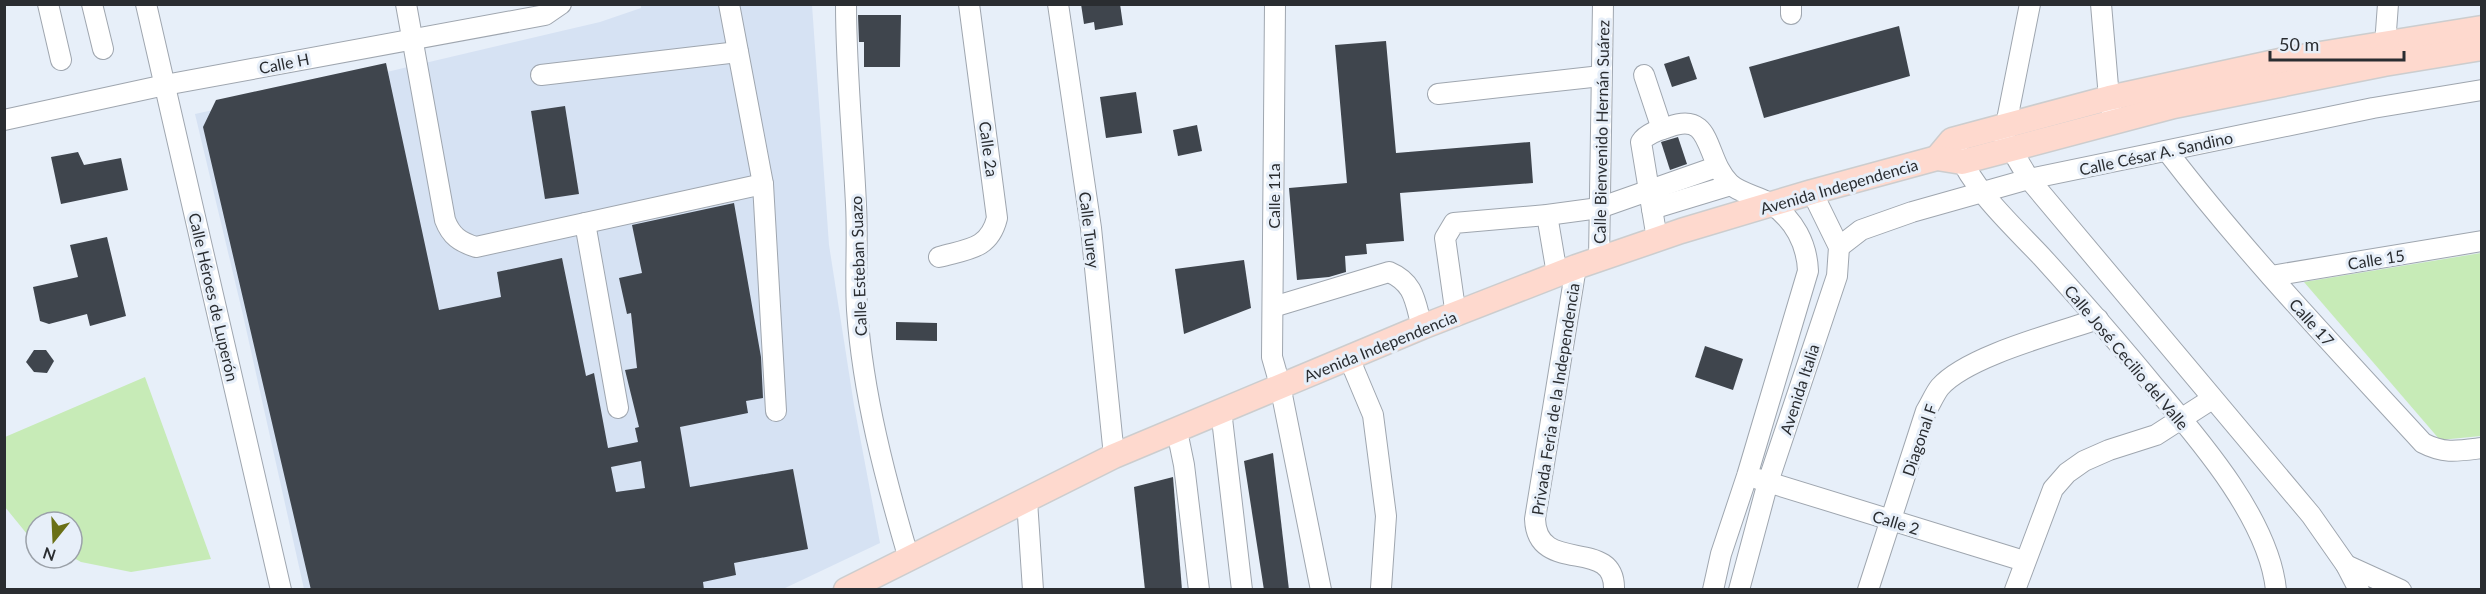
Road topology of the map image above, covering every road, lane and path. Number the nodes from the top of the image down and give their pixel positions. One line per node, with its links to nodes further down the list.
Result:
1 (48, 4): 21 (street)
2 (92, 4): 18 (street)
3 (146, 4): 25 (street, Calle Héroes de Luperón)
4 (406, 4): 16 (street)
5 (561, 4): 16 (street, Calle H)
6 (729, 4): 19 (street)
7 (846, 4): 74 (street, Calle Esteban Suazo)
8 (969, 4): 52 (street, Calle 2a)
9 (1058, 4): 69 (street, Calle Turey)
10 (1275, 4): 56 (street, Calle 11a)
11 (1603, 4): 24 (street, Calle Bienvenido Hernán Suárez)
12 (2031, 4): 31 (street)
13 (2101, 4): 28 (street)
14 (2388, 4): 20 (street)
15 (2481, 28): 20 (main road, Avenida Independencia)
16 (413, 39): 25 (street, Calle H); 48 (street)
17 (2481, 48): 20 (main road, Avenida Independencia)
18 (103, 49)
19 (738, 52): 22 (street); 40 (street)
20 (2384, 53): 28 (main road, Avenida Independencia); 30 (main road, Avenida Independencia)
21 (61, 60)
22 (541, 75)
23 (1644, 75): 32 (street)
24 (1601, 76): 27 (street); 46 (street, Calle Bienvenido Hernán Suárez)
25 (165, 85): 29 (street, Calle H); 78 (street, Calle Héroes de Luperón)
26 (2481, 90): 35 (street, Calle César A. Sandino)
27 (1438, 94)
28 (2109, 98): 30 (street); 31 (main road, Avenida Independencia)
29 (4, 120)
30 (2115, 122): 34 (main road, Avenida Independencia)
31 (2002, 126): 33 (main road, Avenida Independencia); 34 (street)
32 (1662, 129): 38 (street); 44 (street)
33 (1952, 140): 36 (main road, Avenida Independencia); 37 (street, Calle José Cecilio del Valle)
34 (2010, 150): 37 (main road, Avenida Independencia); 39 (street)
35 (2167, 151): 39 (street, Calle César A. Sandino); 55 (street, Calle 17)
36 (1937, 158): 37 (main road, Avenida Independencia); 42 (main road, Avenida Independencia)
37 (1962, 162): 43 (street, Calle José Cecilio del Valle)
38 (1716, 167): 41 (street); 44 (street)
39 (2029, 179): 43 (street, Calle César A. Sandino); 62 (street)
40 (763, 184): 48 (street); 65 (street)
41 (1731, 185): 44 (street); 45 (street, Avenida Italia)
42 (1812, 192): 45 (main road, Avenida Independencia); 51 (street)
43 (1982, 192): 51 (street, Calle César A. Sandino); 58 (street, Calle José Cecilio del Valle)
44 (1650, 200): 46 (street); 49 (street)
45 (1771, 204): 49 (main road, Avenida Independencia); 70 (street, Avenida Italia)
46 (1599, 208): 47 (street); 53 (street, Calle Bienvenido Hernán Suárez)
47 (1547, 215): 54 (street); 57 (street)
48 (585, 223): 63 (street)
49 (1657, 240): 53 (main road, Avenida Independencia)
50 (2481, 242): 55 (street, Calle 15)
51 (1839, 247): 71 (street, Avenida Italia)
52 (939, 257)
53 (1599, 259): 54 (main road, Avenida Independencia)
54 (1566, 271): 57 (main road, Avenida Independencia); 84 (street, Privada Feria de la Independencia)
55 (2271, 276): 68 (street, Calle 17)
56 (1272, 307): 59 (street); 61 (street, Calle 11a)
57 (1456, 316): 59 (main road, Avenida Independencia)
58 (2098, 319): 66 (street, Calle José Cecilio del Valle); 73 (street, Diagonal F)
59 (1422, 327): 60 (main road, Avenida Independencia)
60 (1349, 358): 61 (main road, Avenida Independencia); 77 (street)
61 (1280, 385): 64 (main road, Avenida Independencia); 83 (street, Calle 11a)
62 (2212, 399): 66 (street); 76 (street)
63 (618, 408)
64 (1221, 410): 67 (main road, Avenida Independencia); 82 (street)
65 (776, 411)
66 (2181, 418): 75 (street); 89 (street, Calle José Cecilio del Valle)
67 (1177, 431): 69 (main road, Avenida Independencia); 81 (street)
68 (2481, 448)
69 (1114, 456): 72 (main road, Avenida Independencia)
70 (1747, 476): 71 (street, Calle 2); 85 (street, Avenida Italia)
71 (1768, 482): 73 (street, Calle 2); 86 (street, Avenida Italia)
72 (1027, 501): 74 (main road, Avenida Independencia); 80 (street)
73 (1892, 520): 75 (street, Calle 2); 87 (street, Diagonal F)
74 (909, 559): 79 (main road, Avenida Independencia)
75 (2024, 561): 88 (street)
76 (2346, 565): 90 (street); 91 (street)
77 (1381, 588)
78 (277, 589)
79 (846, 590)
80 (1033, 590)
81 (1199, 590)
82 (1242, 590)
83 (1321, 590)
84 (1614, 590)
85 (1713, 590)
86 (1739, 590)
87 (1868, 590)
88 (2015, 590)
89 (2276, 590)
90 (2359, 590)
91 (2401, 590)

